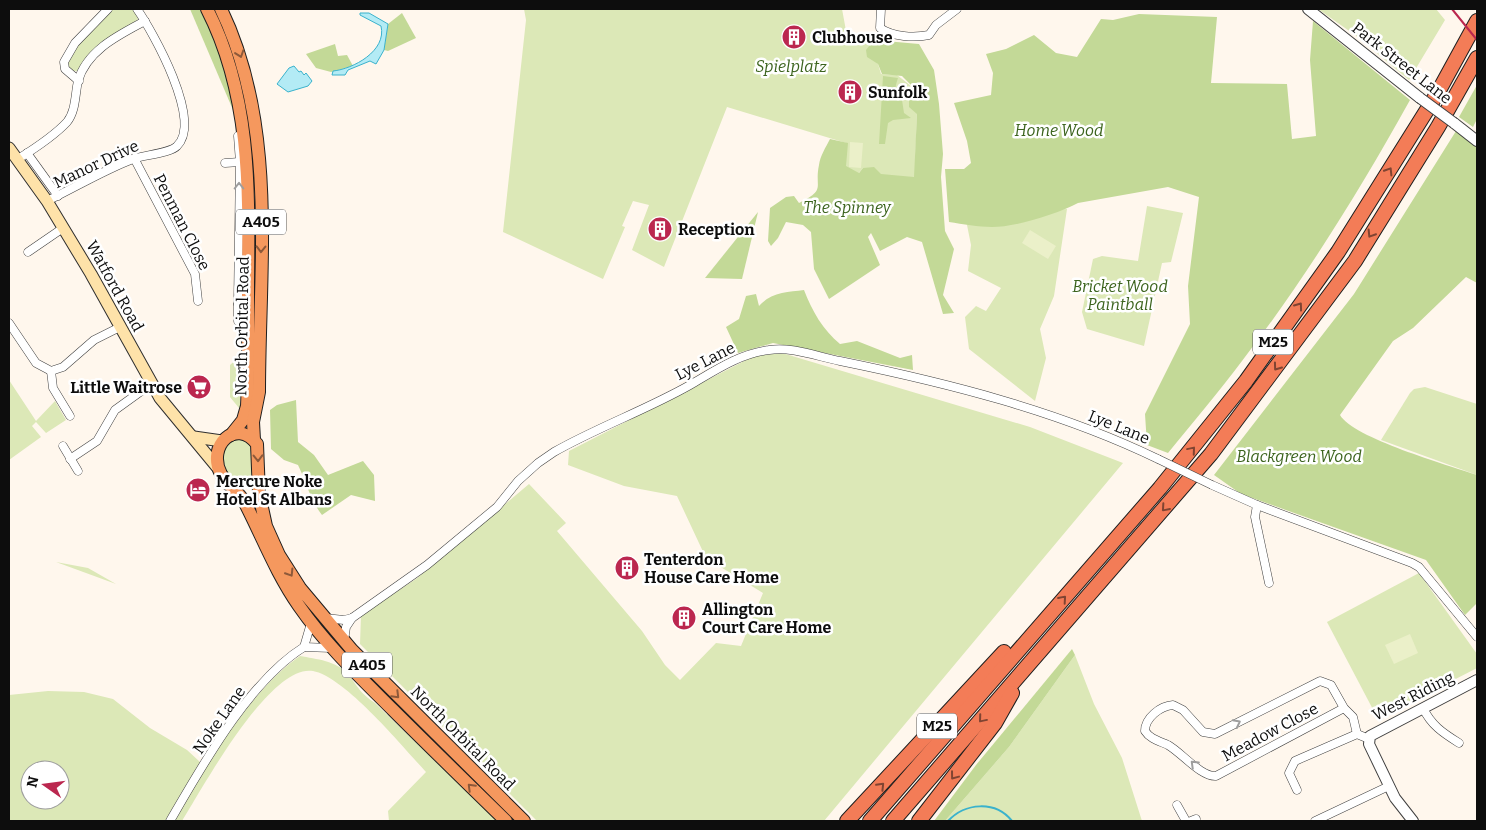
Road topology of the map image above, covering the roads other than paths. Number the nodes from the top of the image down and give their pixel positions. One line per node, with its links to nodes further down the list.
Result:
1 (108, 9): 11 (street)
2 (137, 9): 8 (street)
3 (207, 9): 12 (highway, North Orbital Road / A405)
4 (222, 9): 13 (highway, North Orbital Road / A405, one-way to 13)
5 (881, 9): 6 (street)
6 (957, 9)
7 (1308, 9): 15 (street, Park Street Lane, bridge)
8 (145, 21): 11 (street); 18 (street, Manor Drive)
9 (1477, 21): 45 (highway, M25, one-way to 9)
10 (1477, 58): 50 (highway, M25, one-way to 50)
11 (78, 81): 17 (street)
12 (237, 94): 14 (highway, North Orbital Road / A405); 19 (street)
13 (255, 113): 14 (highway); 33 (highway, North Orbital Road / A405, one-way to 33)
14 (246, 141): 25 (highway, North Orbital Road / A405)
15 (1477, 141)
16 (9, 148): 17 (main road, Watford Road)
17 (23, 156): 21 (main road, Watford Road)
18 (134, 158): 21 (street, Manor Drive); 24 (street, Penman Close)
19 (240, 162): 20 (street); 25 (street, one-way to 19)
20 (225, 163)
21 (52, 199): 22 (main road, Watford Road)
22 (63, 228): 23 (street); 27 (main road, Watford Road)
23 (28, 252)
24 (198, 301)
25 (243, 319): 32 (highway, North Orbital Road / A405)
26 (9, 323): 28 (street)
27 (120, 327): 28 (street); 29 (main road, Watford Road)
28 (51, 371): 30 (street)
29 (151, 384): 31 (main road, Watford Road); 35 (street)
30 (70, 416)
31 (194, 437): 32 (main road); 36 (main road, Watford Road)
32 (226, 438): 33 (highway); 36 (highway)
33 (254, 440): 38 (highway, one-way to 38)
34 (62, 446): 35 (street)
35 (70, 459): 37 (street)
36 (217, 467): 39 (highway)
37 (78, 471)
38 (258, 478): 39 (highway); 42 (highway, North Orbital Road / A405, one-way to 42)
39 (235, 490): 44 (highway, North Orbital Road / A405)
40 (1257, 504): 41 (street); 43 (street, Lye Lane, bridge); 46 (street)
41 (1270, 583)
42 (323, 618): 43 (street); 47 (highway, North Orbital Road / A405)
43 (352, 618): 47 (street)
44 (311, 623): 48 (street); 49 (highway, North Orbital Road / A405)
45 (1030, 636): 63 (highway, M25, one-way to 45); 64 (highway, M25)
46 (1477, 637)
47 (344, 642): 62 (highway, North Orbital Road / A405, one-way to 62)
48 (304, 647): 49 (street); 60 (street, Noke Lane)
49 (331, 648): 61 (highway, North Orbital Road / A405, one-way to 49)
50 (1026, 669): 65 (highway, M25, one-way to 65); 66 (highway, M25, one-way to 66)
51 (1477, 680): 53 (street, West Riding)
52 (1344, 708): 52 (street, Meadow Close, one-way to 52); 54 (street, Meadow Close)
53 (1423, 708): 55 (street, West Riding); 56 (street)
54 (1357, 734): 55 (street); 58 (street)
55 (1369, 739): 57 (street, West Riding)
56 (1459, 743)
57 (1389, 786): 68 (street); 69 (street, West Riding)
58 (1297, 790)
59 (1177, 805): 67 (street)
60 (170, 821)
61 (506, 821)
62 (524, 821)
63 (847, 821)
64 (870, 821)
65 (893, 821)
66 (919, 821)
67 (1186, 821)
68 (1315, 821)
69 (1413, 821)

